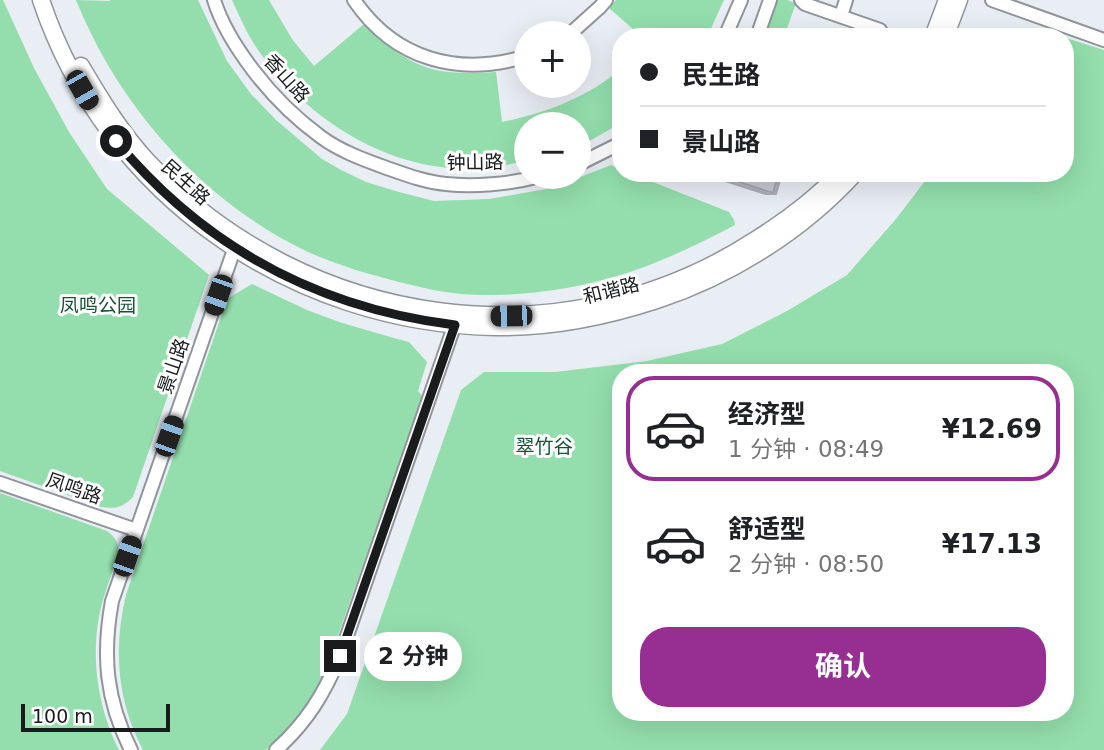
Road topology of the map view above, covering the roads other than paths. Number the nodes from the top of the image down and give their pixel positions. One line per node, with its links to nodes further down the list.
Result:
1 (41, 0): 30 (main road, 民生路)
2 (52, 0): 30 (main road, 民生路)
3 (214, 0): 26 (street, 香山路)
4 (354, 0): 23 (street)
5 (606, 0): 14 (street)
6 (741, 0): 15 (street)
7 (771, 0): 16 (street)
8 (801, 0): 13 (street)
9 (846, 0): 13 (street)
10 (947, 0): 18 (main road)
11 (959, 0): 19 (main road)
12 (992, 0): 20 (street)
13 (841, 16): 17 (street)
14 (584, 21)
15 (729, 28)
16 (760, 28)
17 (874, 28)
18 (936, 28)
19 (948, 28)
20 (1070, 28)
21 (1074, 29): 22 (street)
22 (1104, 40)
23 (514, 60)
24 (612, 148): 25 (street)
25 (591, 158)
26 (415, 178): 27 (street, 钟山路)
27 (514, 180)
28 (831, 182): 32 (main road, 和谐路)
29 (846, 182): 32 (main road, 和谐路)
30 (236, 243): 31 (main road, 民生路); 34 (street, 景山路)
31 (342, 295): 32 (main road, 和谐路)
32 (457, 319): 36 (street)
33 (0, 483): 34 (street, 凤鸣路)
34 (136, 530): 35 (street, 景山路)
35 (131, 750)
36 (276, 750)

